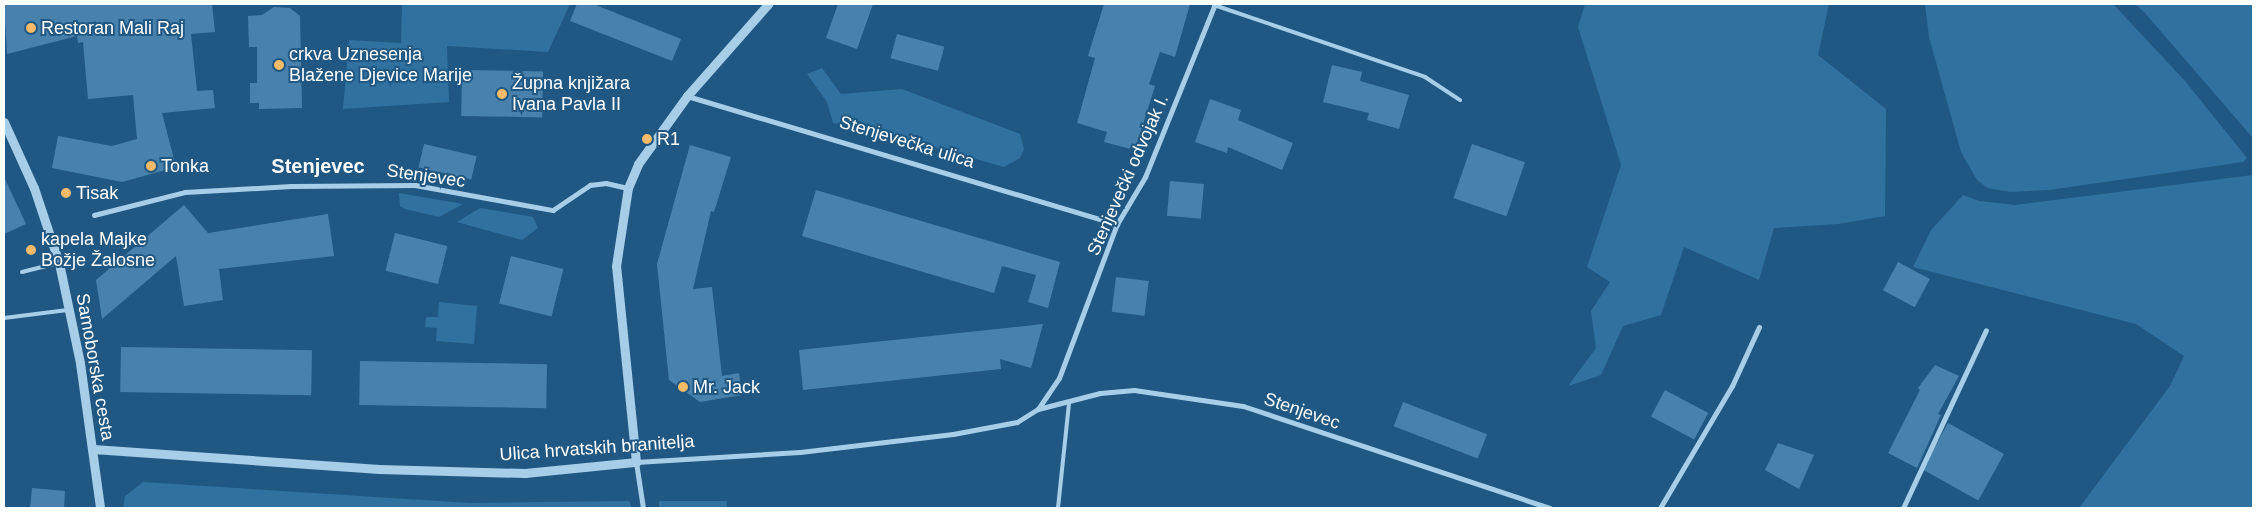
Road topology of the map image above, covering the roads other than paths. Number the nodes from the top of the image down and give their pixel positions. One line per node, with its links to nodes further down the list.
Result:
1 (768, 4): 3 (street)
2 (1214, 4): 4 (lane); 8 (street, Stenjevečki odvojak I.)
3 (687, 96): 6 (street); 8 (street, Stenjevečka ulica)
4 (1460, 100)
5 (4, 122): 9 (street, Samoborska cesta)
6 (628, 188): 7 (street, Stenjevec); 18 (street)
7 (94, 215)
8 (1117, 224): 16 (street, Stenjevečki odvojak I.)
9 (59, 263): 10 (lane); 11 (street, Samoborska cesta)
10 (22, 272)
11 (70, 310): 12 (lane); 17 (street, Samoborska cesta)
12 (4, 318)
13 (1759, 327): 23 (street)
14 (1986, 330): 24 (street)
15 (1069, 404): 16 (street, Stenjevec); 21 (lane); 22 (street, Stenjevec)
16 (1038, 409): 18 (street, Ulica hrvatskih branitelja)
17 (93, 449): 18 (street, Ulica hrvatskih branitelja); 19 (street, Samoborska cesta)
18 (636, 462): 20 (street)
19 (100, 508)
20 (643, 508)
21 (1058, 508)
22 (1549, 508)
23 (1660, 508)
24 (1903, 508)

